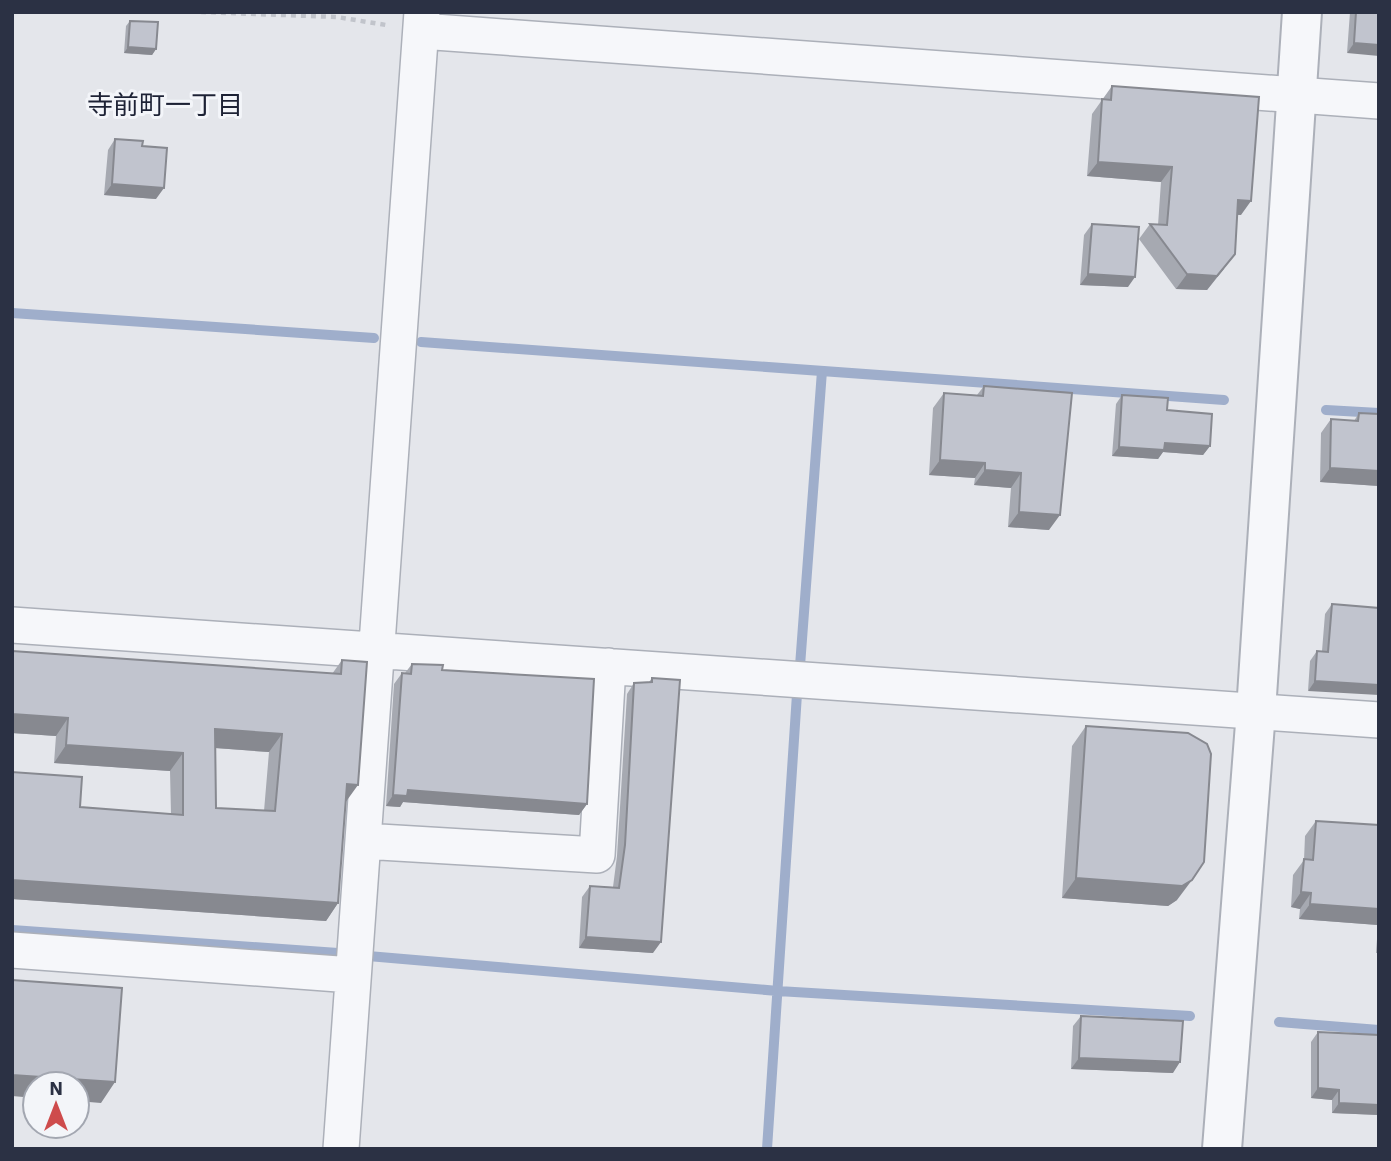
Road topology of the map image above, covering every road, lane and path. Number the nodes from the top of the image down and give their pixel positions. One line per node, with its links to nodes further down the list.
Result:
1 (201, 12): 3 (path)
2 (1302, 12): 4 (street)
3 (422, 22): 4 (street); 7 (street)
4 (1295, 95): 5 (street); 9 (street)
5 (1379, 102)
6 (12, 625): 7 (street)
7 (379, 650): 8 (street); 11 (street)
8 (608, 666): 9 (street); 11 (street)
9 (1256, 711): 10 (street); 15 (street)
10 (1379, 720)
11 (363, 841): 13 (street)
12 (12, 950): 13 (street)
13 (352, 975): 14 (street)
14 (341, 1149)
15 (1222, 1149)

